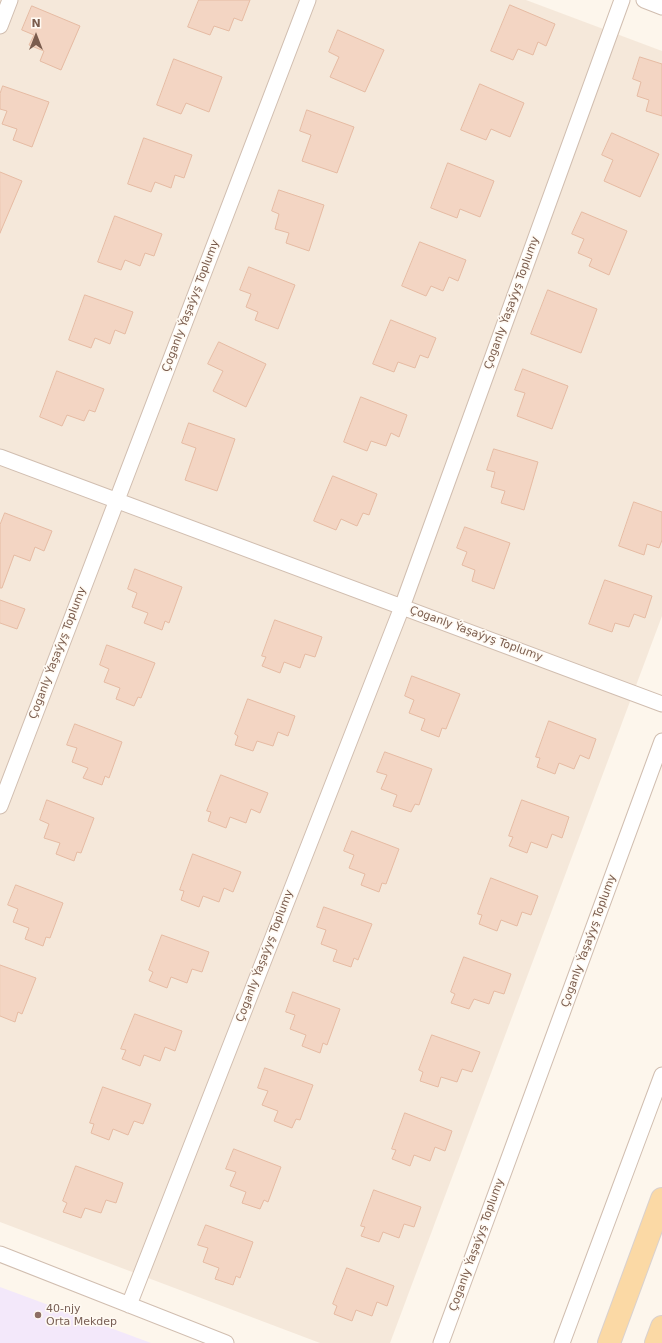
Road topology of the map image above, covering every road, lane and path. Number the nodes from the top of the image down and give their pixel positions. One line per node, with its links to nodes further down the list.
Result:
1 (10, 0): 6 (street)
2 (308, 0): 8 (street, Çoganly Ýaşaýyş Toplumy)
3 (622, 0): 9 (street, Çoganly Ýaşaýyş Toplumy)
4 (644, 0): 5 (street)
5 (662, 7)
6 (0, 26)
7 (0, 457): 8 (street, Çoganly Ýaşaýyş Toplumy)
8 (116, 500): 9 (street, Çoganly Ýaşaýyş Toplumy); 12 (street, Çoganly Ýaşaýyş Toplumy)
9 (402, 607): 10 (street, Çoganly Ýaşaýyş Toplumy); 16 (street, Çoganly Ýaşaýyş Toplumy)
10 (662, 704)
11 (662, 741): 19 (street, Çoganly Ýaşaýyş Toplumy)
12 (0, 806)
13 (662, 1075): 20 (street)
14 (662, 1199): 21 (main road)
15 (0, 1254): 16 (street)
16 (129, 1305): 18 (street)
17 (662, 1327): 22 (main road)
18 (226, 1343)
19 (441, 1343)
20 (562, 1343)
21 (609, 1343)
22 (656, 1343)

